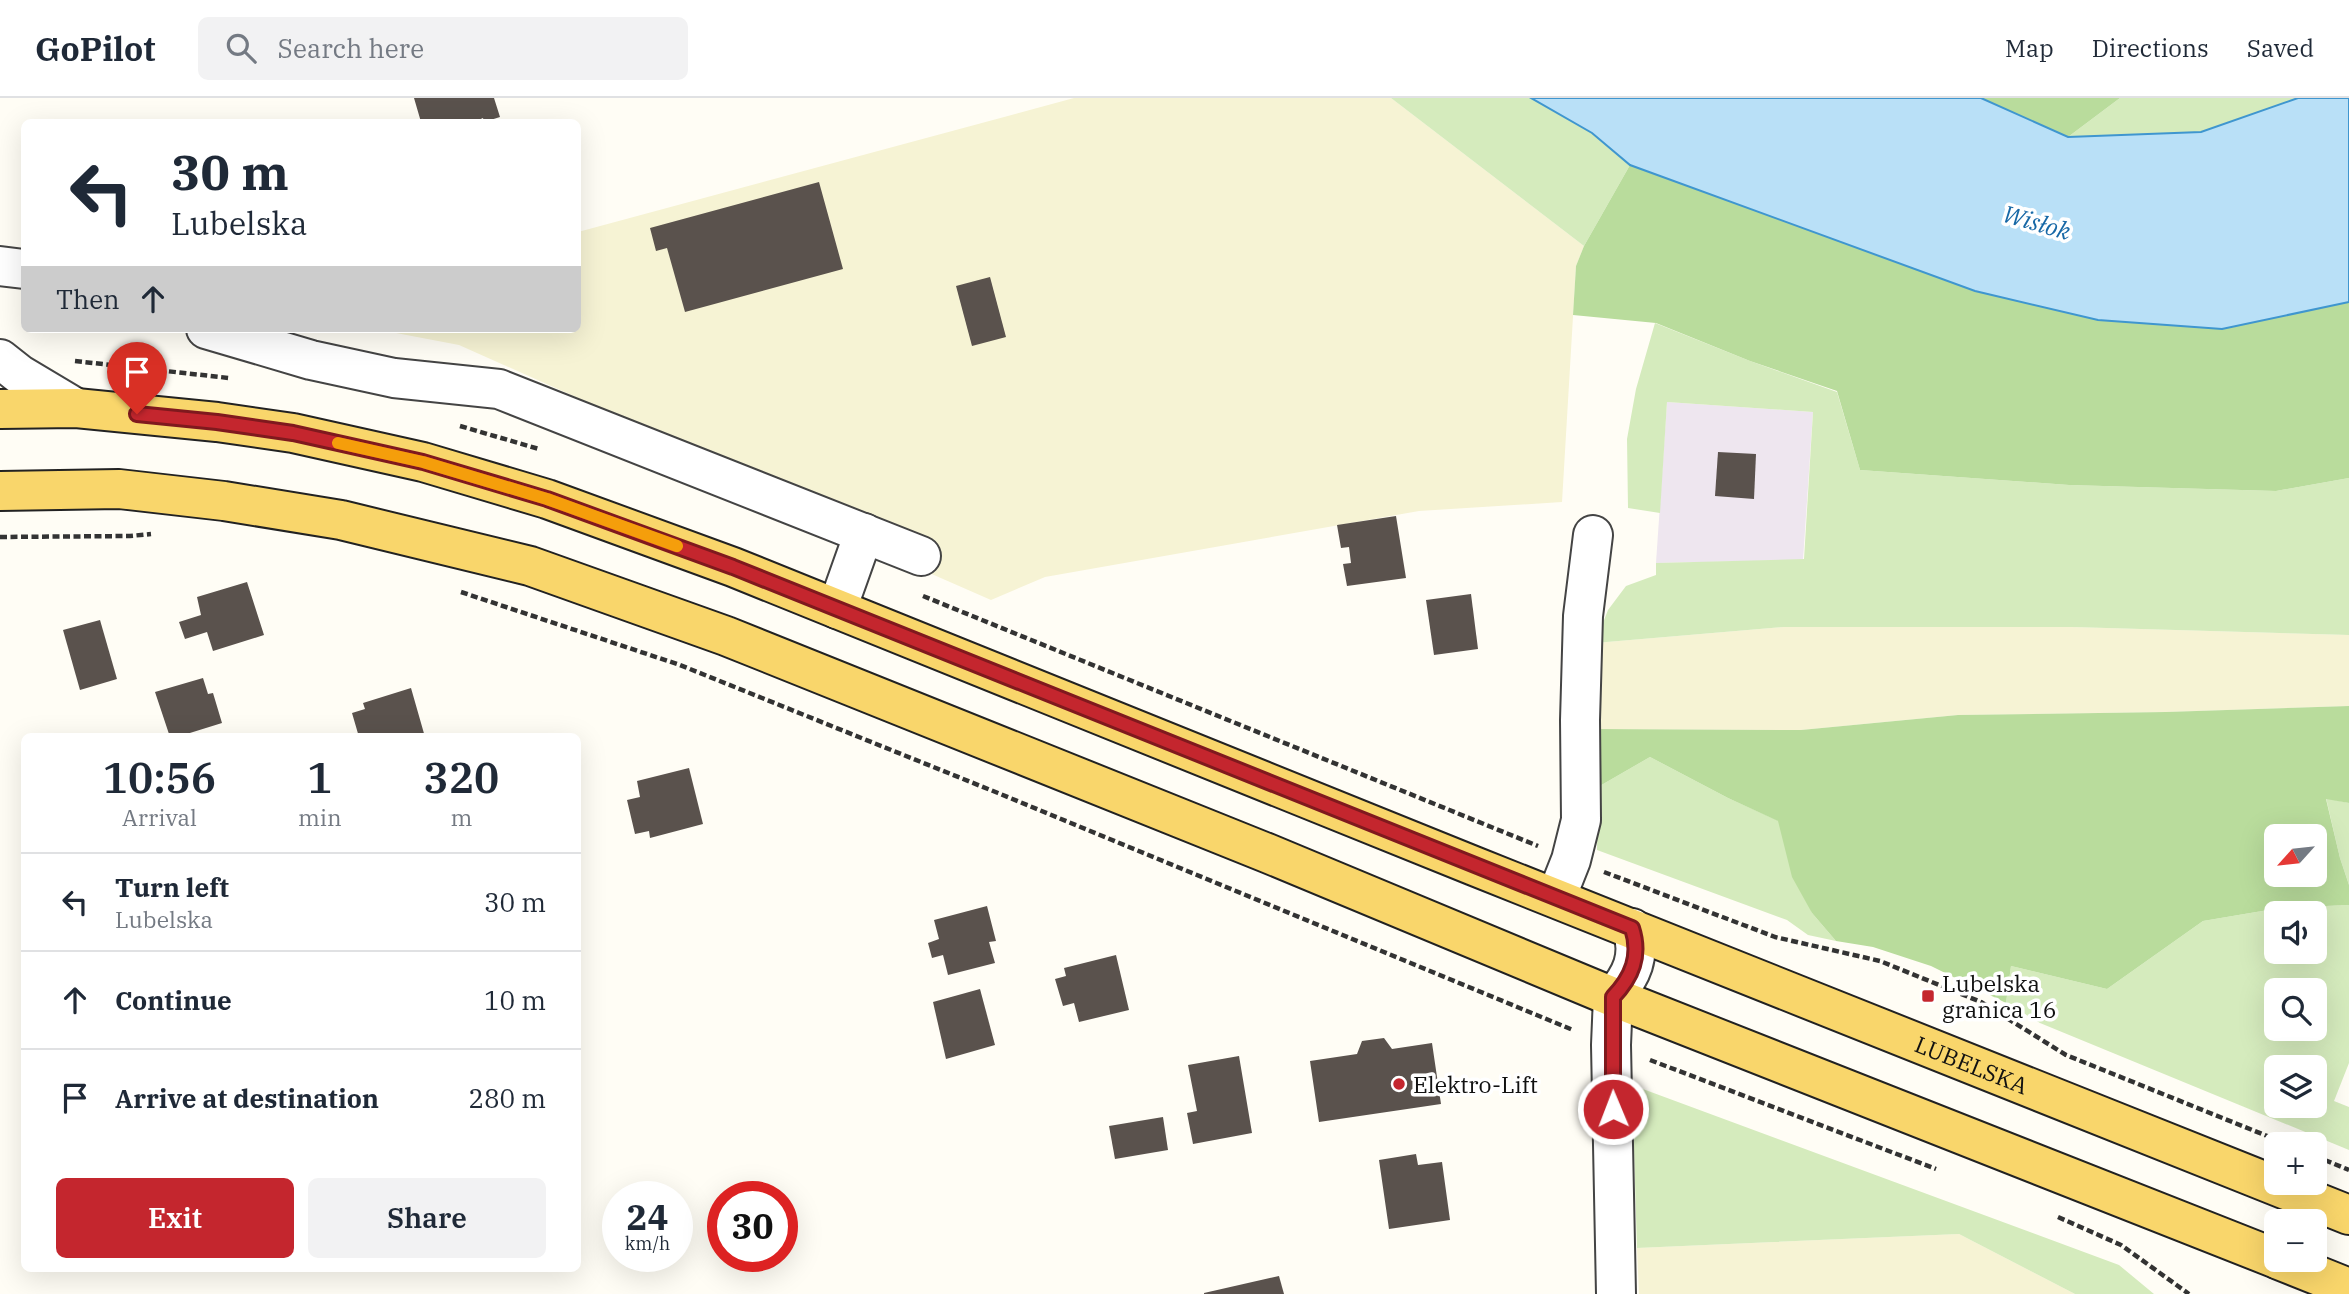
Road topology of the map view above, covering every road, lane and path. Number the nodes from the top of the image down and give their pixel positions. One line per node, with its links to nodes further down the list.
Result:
1 (0, 266): 2 (street)
2 (21, 269)
3 (220, 333): 9 (street)
4 (0, 359): 5 (street)
5 (76, 408): 6 (main road, LUBELSKA); 14 (main road, LUBELSKA)
6 (0, 409)
7 (0, 491): 17 (main road)
8 (154, 533): 11 (path)
9 (864, 533): 12 (street); 14 (street)
10 (1593, 535): 15 (street)
11 (0, 537)
12 (921, 556)
13 (452, 589): 18 (path)
14 (837, 609): 15 (main road, LUBELSKA)
15 (1556, 898): 16 (main road, LUBELSKA)
16 (1632, 928): 17 (street); 23 (main road, LUBELSKA)
17 (1613, 997): 18 (street); 24 (main road)
18 (1611, 1045): 21 (path); 27 (street)
19 (2327, 1161): 20 (path)
20 (2349, 1170)
21 (1944, 1172)
22 (2052, 1214): 28 (path)
23 (2349, 1215)
24 (2264, 1254)
25 (2308, 1272): 26 (main road)
26 (2349, 1288)
27 (1616, 1294)
28 (2189, 1294)

